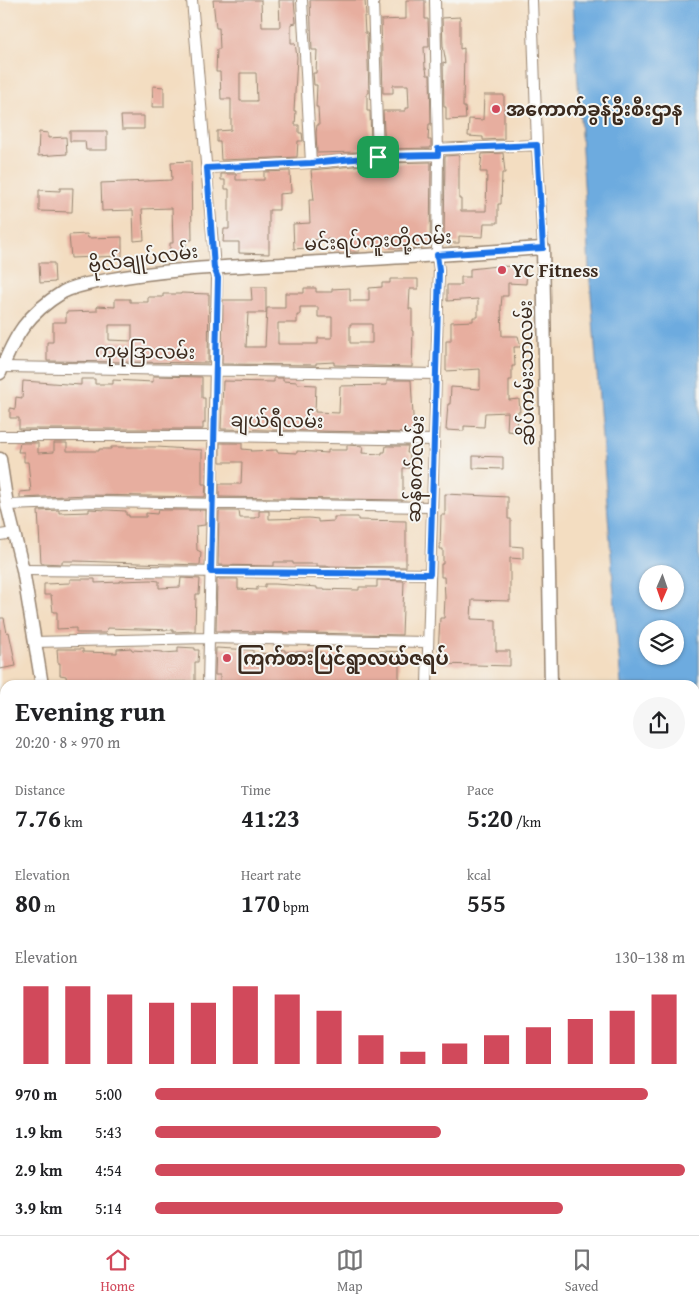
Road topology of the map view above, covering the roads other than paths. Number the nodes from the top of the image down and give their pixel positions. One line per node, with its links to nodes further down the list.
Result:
1 (192, 0): 10 (street)
2 (302, 0): 9 (street)
3 (373, 0): 8 (street)
4 (434, 0): 7 (street, ဆန်စက်လမ်း)
5 (532, 0): 6 (street, ဆိပ်ကမ်းသာလမ်း)
6 (537, 145): 7 (street); 11 (street, ဆိပ်ကမ်းသာလမ်း)
7 (438, 152): 8 (street); 12 (street, ဆန်စက်လမ်း)
8 (378, 157): 9 (street)
9 (311, 163): 10 (street)
10 (207, 168): 13 (street)
11 (543, 248): 12 (street, မင်းရပ်ကူးတို့လမ်း); 35 (street, ဆိပ်ကမ်းသာလမ်း)
12 (437, 255): 13 (street, မင်းရပ်ကူးတို့လမ်း); 16 (street, ဆန်စက်လမ်း)
13 (214, 268): 14 (street, ဗိုလ်ချုပ်လမ်း); 15 (street)
14 (1, 370): 15 (street, ကုမုဒြာလမ်း)
15 (216, 370): 16 (street, ကုမုဒြာလမ်း); 18 (street)
16 (436, 374): 19 (street, ဆန်စက်လမ်း)
17 (0, 436): 18 (street, ချယ်ရီလမ်း)
18 (214, 436): 19 (street, ချယ်ရီလမ်း); 21 (street)
19 (434, 440): 23 (street, ဆန်စက်လမ်း)
20 (0, 459): 22 (street)
21 (212, 504): 22 (street); 23 (street); 27 (street)
22 (7, 505): 24 (street)
23 (431, 507): 28 (street, ဆန်စက်လမ်း)
24 (14, 533): 25 (street); 26 (street)
25 (0, 535)
26 (23, 570): 27 (street); 30 (street)
27 (211, 572): 28 (street); 29 (street)
28 (430, 574): 31 (street, ဆန်စက်လမ်း)
29 (208, 638): 30 (street); 31 (street); 33 (street)
30 (34, 642): 32 (street)
31 (428, 642): 34 (street, ဆန်စက်လမ်း)
32 (41, 680)
33 (208, 680)
34 (427, 680)
35 (551, 680)

